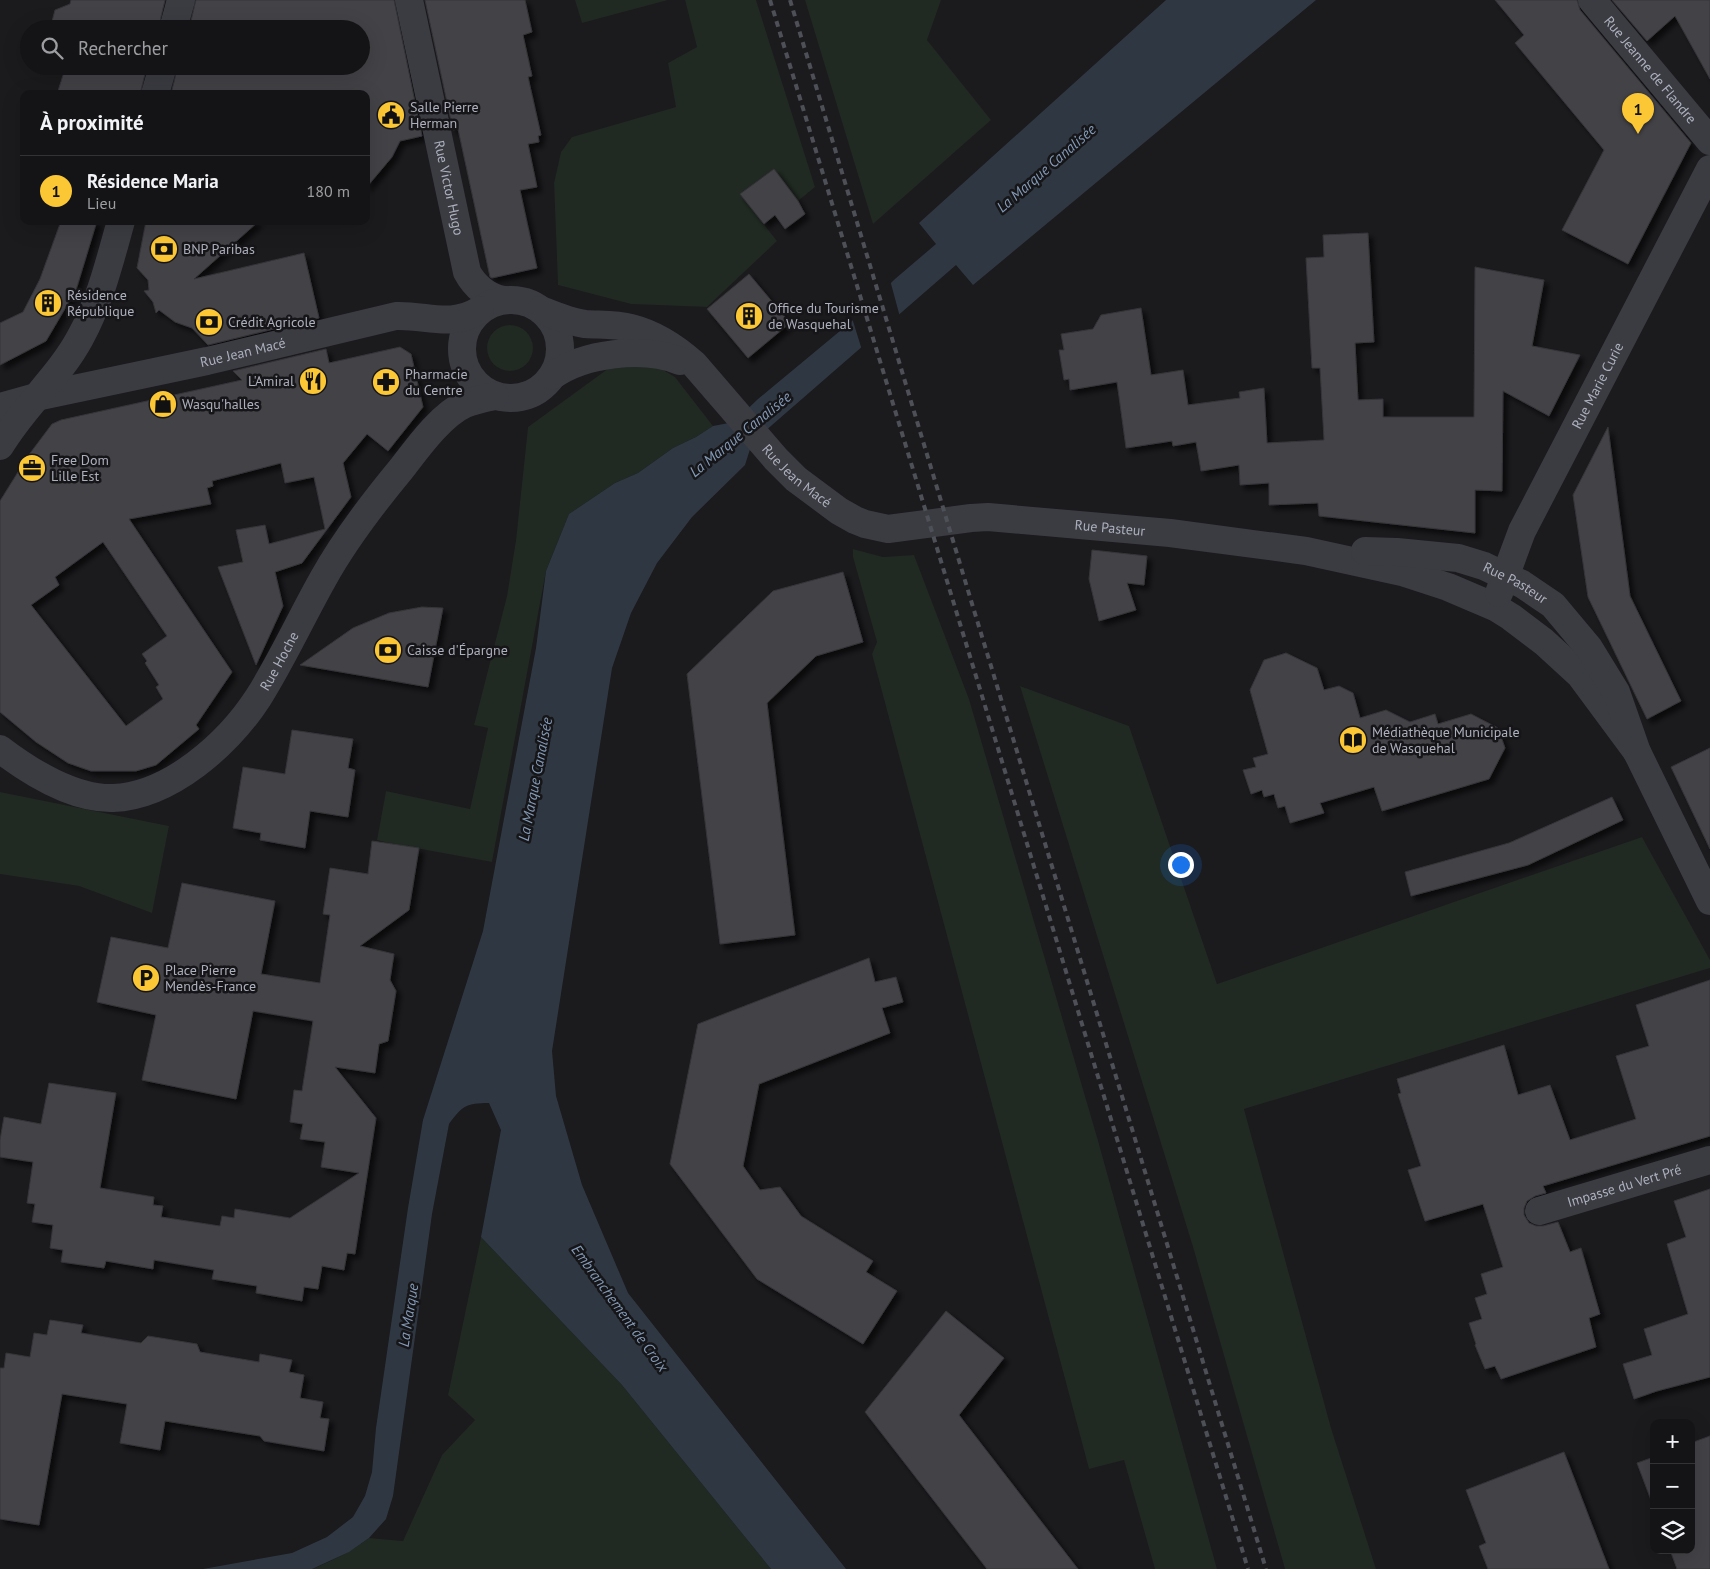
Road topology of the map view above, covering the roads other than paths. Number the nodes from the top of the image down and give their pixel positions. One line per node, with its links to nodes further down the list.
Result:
1 (181, 0): 4 (street)
2 (409, 0): 10 (street, Rue Victor Hugo)
3 (1592, 0): 7 (street, Rue Jeanne de Flandre)
4 (175, 20)
5 (160, 75): 6 (street)
6 (156, 90)
7 (1710, 141)
8 (1710, 169): 21 (street, Rue Marie Curie)
9 (119, 225): 13 (street)
10 (492, 305): 11 (street); 13 (street, Rue Jean Macé); 15 (street)
11 (542, 310): 12 (street); 14 (street, Rue Jean Macé)
12 (552, 376): 14 (street, Rue Jean Macé); 15 (street)
13 (58, 384): 16 (street)
14 (715, 388): 19 (street, Rue Jean Macé)
15 (495, 396): 23 (street, Rue Hoche)
16 (36, 397): 17 (street); 18 (street)
17 (0, 407)
18 (0, 446)
19 (913, 527): 20 (street, Rue Pasteur)
20 (1306, 550): 21 (street, Rue Pasteur); 22 (street, Rue Pasteur)
21 (1505, 576): 22 (street, Rue Marie Curie); 24 (street, Rue Pasteur)
22 (1494, 607): 24 (street, Rue Pasteur)
23 (0, 749)
24 (1636, 752): 25 (street, Rue Pasteur)
25 (1710, 901)
26 (1710, 1160): 27 (street, Impasse du Vert Pré)
27 (1539, 1210)

